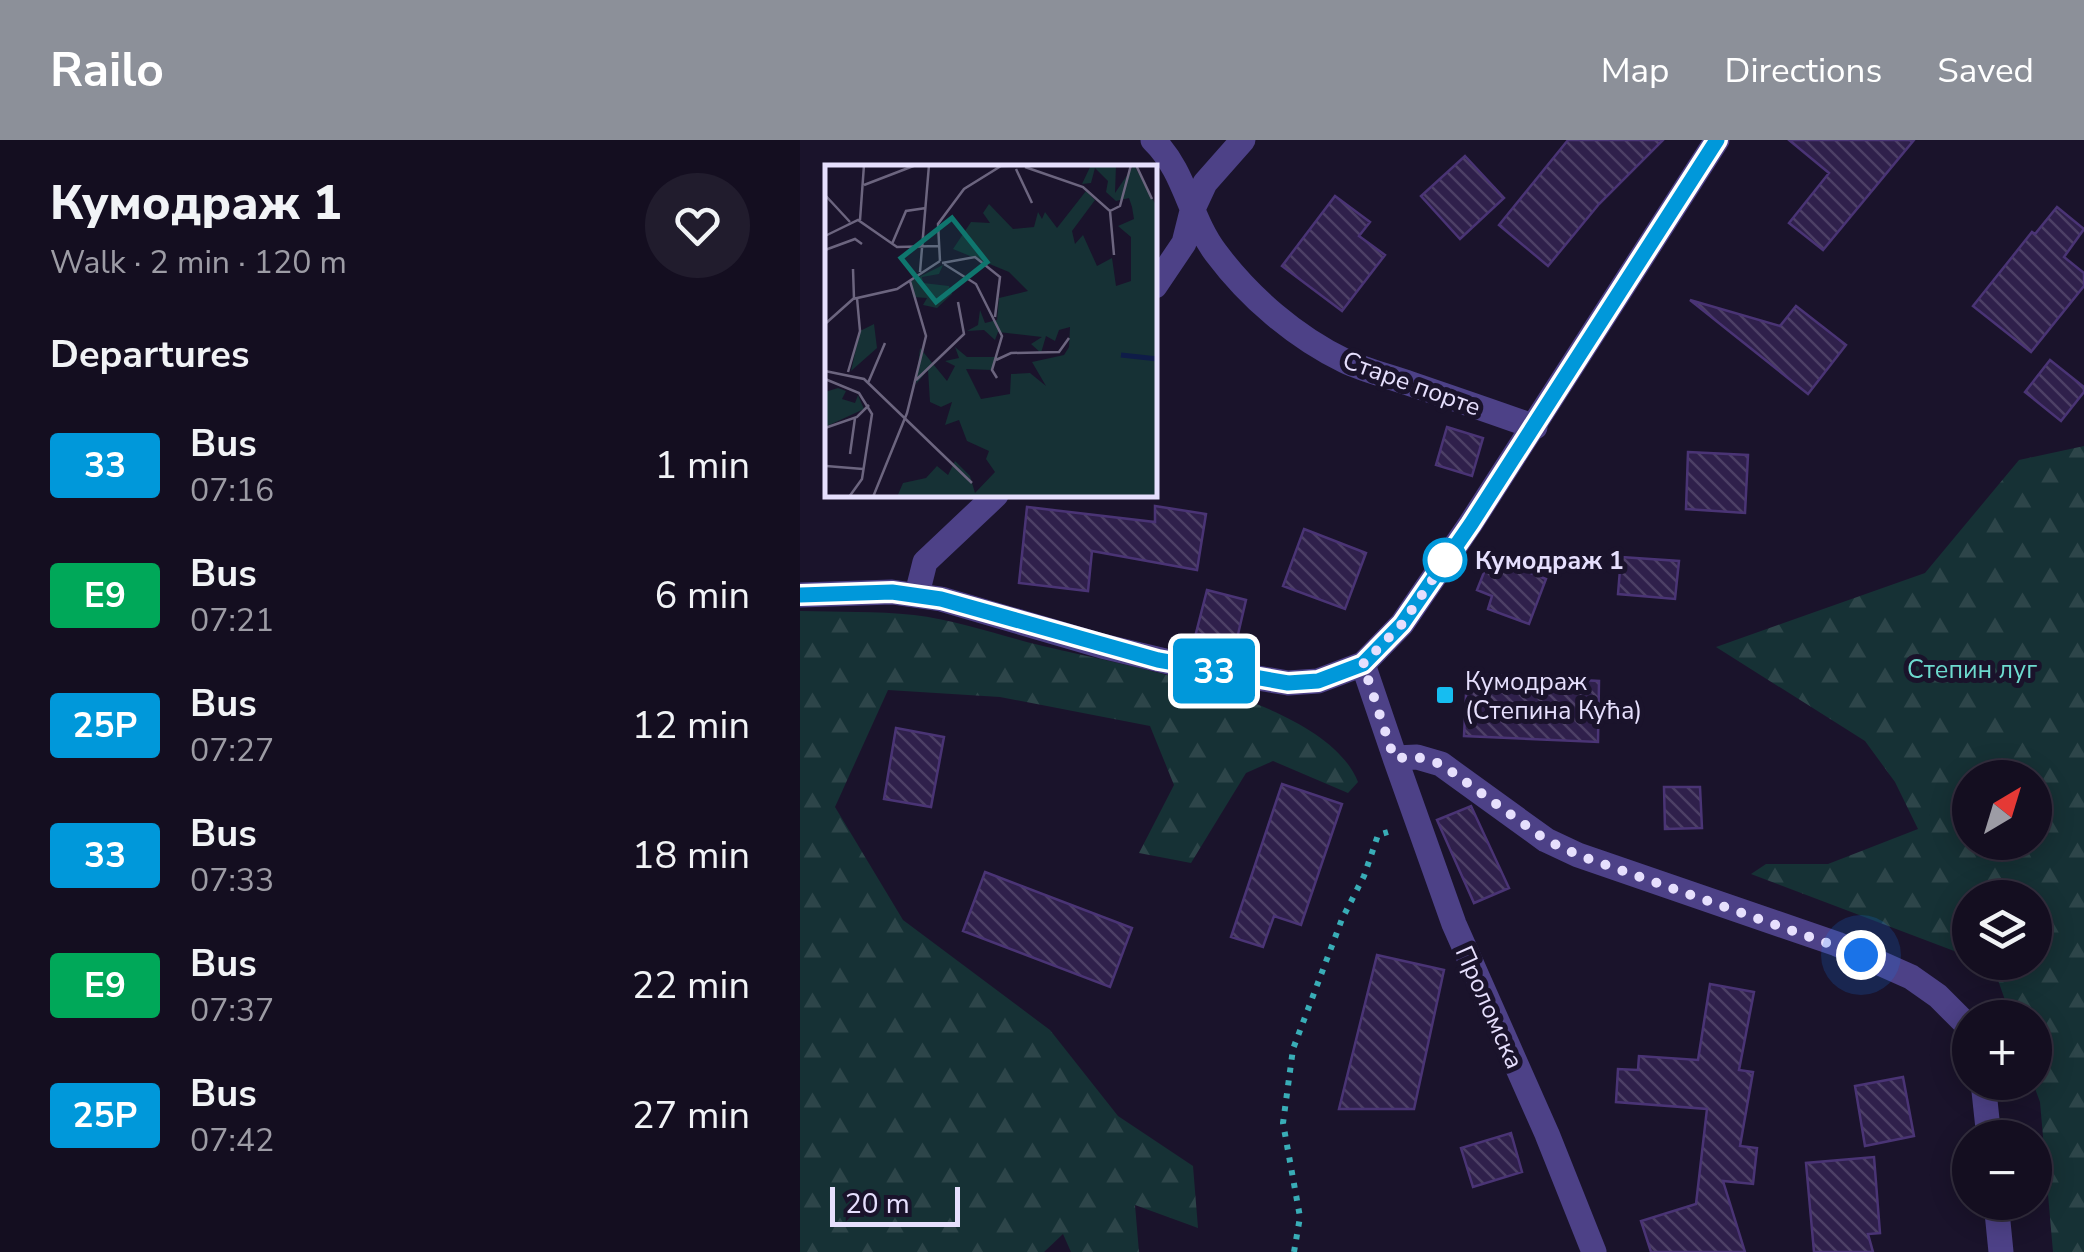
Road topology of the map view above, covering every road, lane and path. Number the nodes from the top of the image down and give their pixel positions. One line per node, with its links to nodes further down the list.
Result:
1 (1153, 140): 4 (street, Старе порте)
2 (1243, 140): 4 (street)
3 (1717, 140): 6 (street)
4 (1192, 211): 5 (street); 6 (street, Старе порте)
5 (1158, 282)
6 (1535, 426): 10 (street)
7 (993, 498): 8 (street)
8 (917, 594): 9 (street); 10 (street)
9 (800, 596)
10 (1363, 664): 11 (street, Проломска)
11 (1394, 758): 12 (street, Проломска); 13 (street)
12 (1419, 825): 15 (path); 16 (street, Проломска)
13 (1952, 1010)
14 (1998, 1220): 17 (street)
15 (1294, 1252)
16 (1594, 1252)
17 (2001, 1252)

